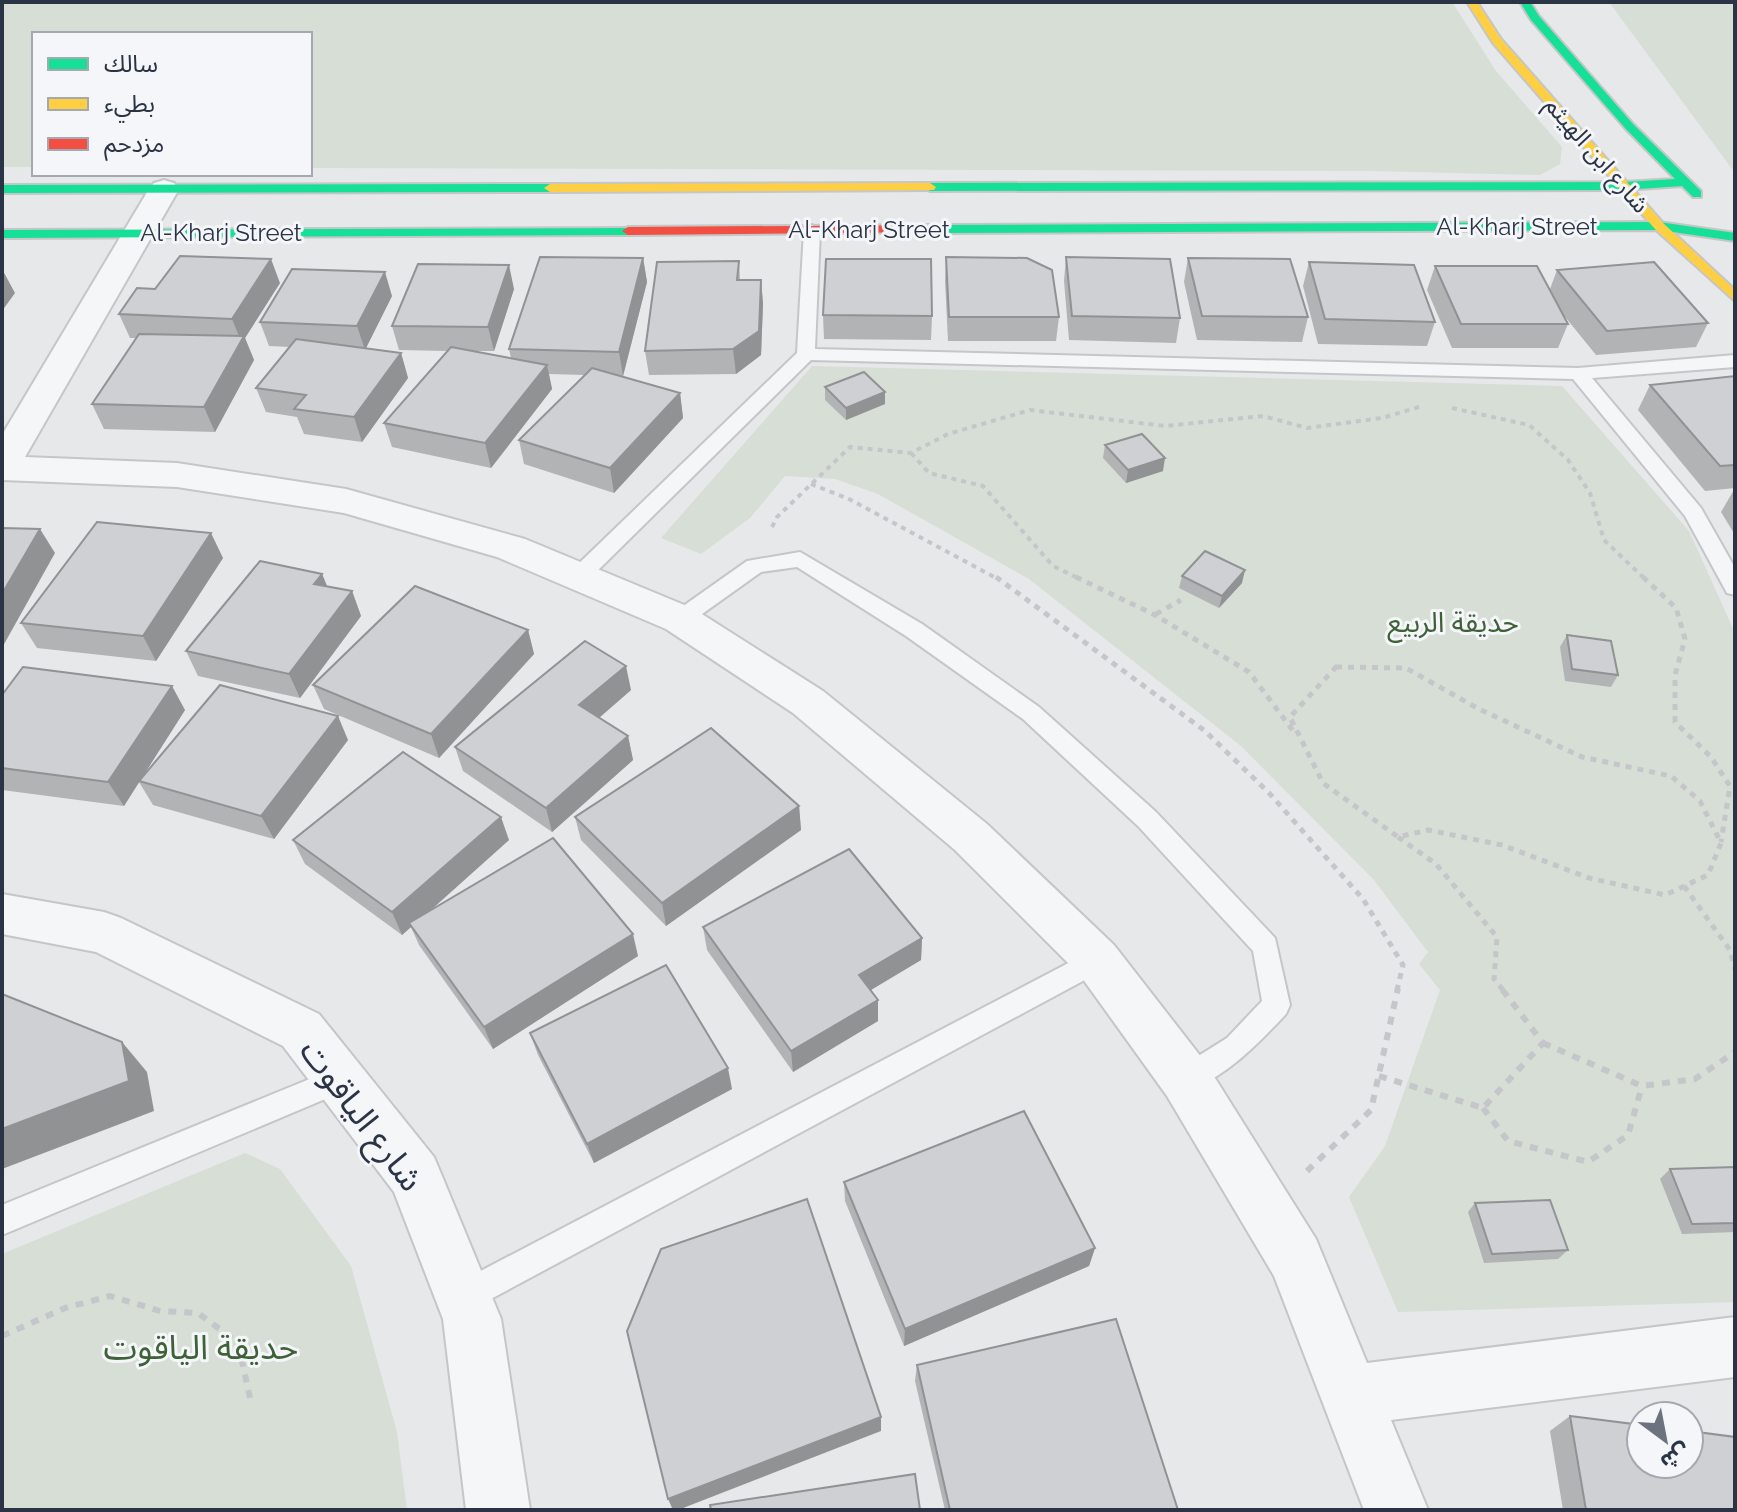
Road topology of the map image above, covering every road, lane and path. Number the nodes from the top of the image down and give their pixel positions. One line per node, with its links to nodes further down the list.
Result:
1 (1472, 2): 4 (street, شارع ابن الهيثم)
2 (1525, 2): 3 (street, شارع ابن الهيثم)
3 (1685, 182): 4 (street, Al-Kharj Street); 11 (street, شارع ابن الهيثم)
4 (1624, 186): 6 (street, Al-Kharj Street); 7 (street, شارع ابن الهيثم)
5 (2, 189): 6 (street, Al-Kharj Street)
6 (164, 189): 9 (street)
7 (1659, 226): 8 (street, Al-Kharj Street); 11 (street, Al-Kharj Street); 12 (street, شارع ابن الهيثم)
8 (812, 230): 9 (street, Al-Kharj Street); 13 (lane)
9 (138, 233): 10 (street, Al-Kharj Street); 19 (street)
10 (2, 234)
11 (1735, 235)
12 (1735, 297)
13 (806, 354): 15 (lane); 20 (lane)
14 (1735, 361): 15 (lane)
15 (1578, 374): 21 (lane)
16 (1432, 404): 18 (path)
17 (1447, 407): 27 (path)
18 (911, 453): 23 (path); 34 (path)
19 (2, 466): 20 (street)
20 (578, 577): 24 (street)
21 (1735, 588)
22 (1181, 600): 23 (path)
23 (1155, 615): 25 (path)
24 (680, 619): 30 (street); 35 (lane)
25 (1302, 742): 26 (path); 27 (path)
26 (1398, 837): 28 (path); 32 (path)
27 (1721, 843): 28 (path)
28 (1684, 886): 31 (path)
29 (2, 914): 36 (street, شارع الياقوت)
30 (1097, 960): 35 (street); 41 (lane)
31 (1735, 969)
32 (1543, 1043): 37 (path); 38 (path)
33 (1735, 1052): 37 (path)
34 (1379, 1076): 38 (path); 39 (path)
35 (1186, 1079): 44 (street)
36 (339, 1080): 40 (lane); 41 (street, شارع الياقوت)
37 (1642, 1086): 38 (path)
38 (1483, 1108)
39 (1306, 1171)
40 (2, 1220)
41 (463, 1297): 46 (street, شارع الياقوت)
42 (2, 1336): 45 (path)
43 (1735, 1347): 44 (street)
44 (1351, 1395): 47 (street)
45 (250, 1398)
46 (498, 1510)
47 (1396, 1510)

